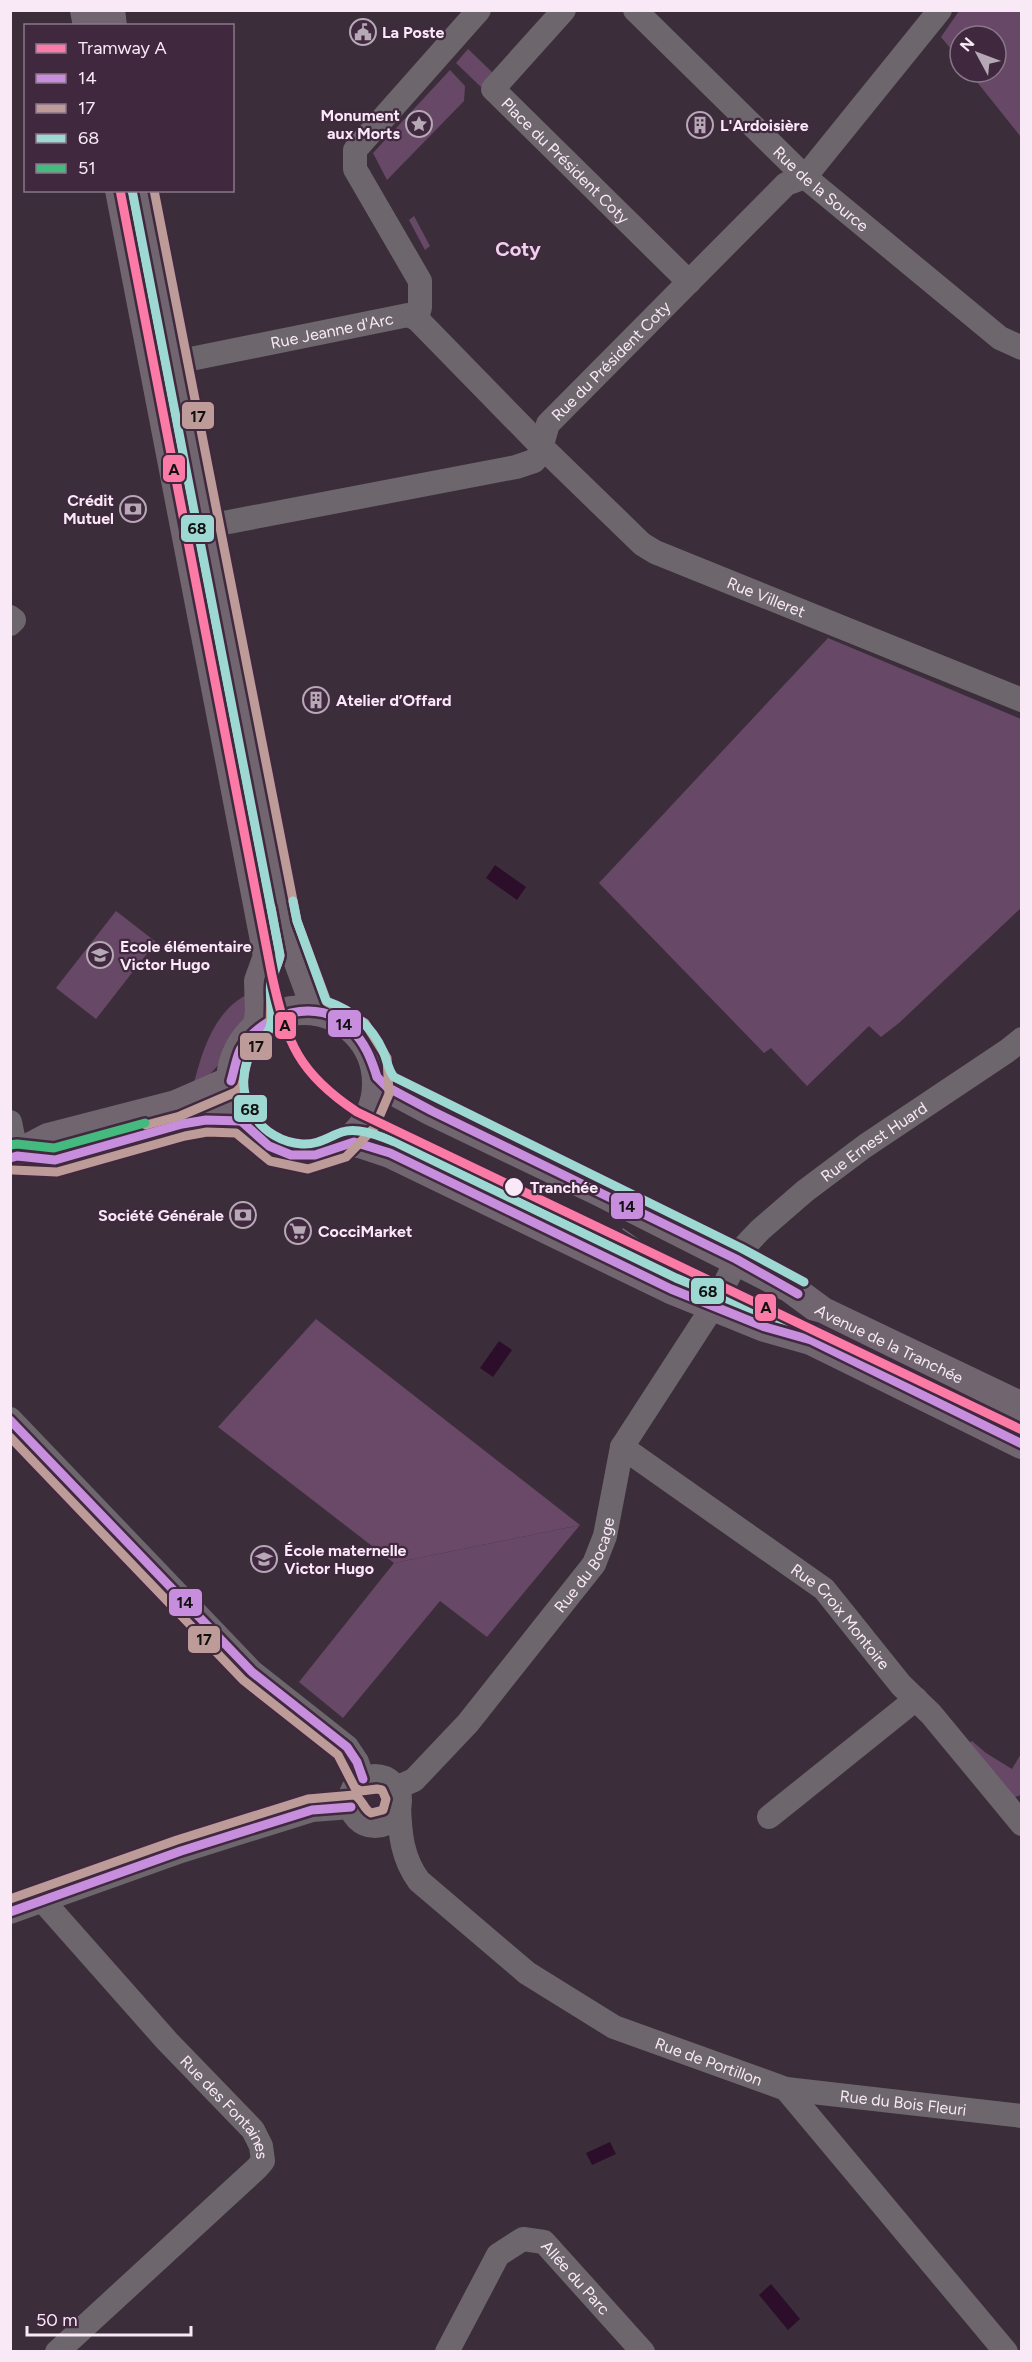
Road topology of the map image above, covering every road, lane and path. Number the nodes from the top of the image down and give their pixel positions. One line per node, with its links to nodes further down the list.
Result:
1 (564, 10): 8 (street, Place du Président Coty)
2 (635, 10): 5 (street, Rue de la Source)
3 (940, 10): 5 (street, Rue du Président Coty)
4 (475, 12): 9 (street)
5 (805, 177): 8 (street, Rue du Président Coty); 10 (street, Rue de la Source)
6 (120, 192): 13 (main road)
7 (142, 192): 11 (main road)
8 (689, 282): 12 (street, Rue du Président Coty)
9 (417, 319): 11 (street, Rue Jeanne d'Arc); 12 (street, Rue Jeanne d'Arc)
10 (1022, 348)
11 (176, 362): 13 (main road)
12 (542, 447): 13 (street, Rue du Président Coty); 16 (street, Rue Villeret)
13 (197, 528): 17 (main road); 18 (main road)
14 (10, 617): 15 (street)
15 (10, 624)
16 (1022, 700)
17 (317, 1011): 18 (main road); 20 (main road)
18 (258, 1027): 21 (main road)
19 (1018, 1048): 26 (street, Rue Ernest Huard)
20 (377, 1077): 24 (main road); 26 (main road, Avenue de la Tranchée)
21 (231, 1081): 22 (main road); 25 (main road)
22 (241, 1121): 24 (main road); 25 (main road)
23 (10, 1122): 25 (street)
24 (347, 1143): 27 (main road, Avenue de la Tranchée)
25 (14, 1157)
26 (736, 1259): 27 (street, Rue Ernest Huard); 28 (main road, Avenue de la Tranchée)
27 (714, 1305): 30 (main road, Avenue de la Tranchée); 31 (street, Rue du Bocage)
28 (1022, 1407)
29 (10, 1419): 33 (street)
30 (1022, 1444)
31 (622, 1448): 32 (street, Rue Croix Montoire); 34 (street, Rue du Bocage)
32 (916, 1699): 36 (street); 37 (street, Rue Croix Montoire)
33 (363, 1779): 34 (street); 35 (street)
34 (397, 1797): 35 (street); 40 (street, Rue de Portillon)
35 (351, 1807): 38 (street)
36 (769, 1818)
37 (1022, 1824)
38 (43, 1901): 39 (street); 42 (street, Rue des Fontaines)
39 (10, 1912)
40 (786, 2089): 41 (street, Rue du Bois Fleuri); 45 (street, Rue de Portillon)
41 (1022, 2115)
42 (57, 2352)
43 (447, 2352): 44 (street, Allée du Parc)
44 (643, 2352)
45 (1006, 2352)

